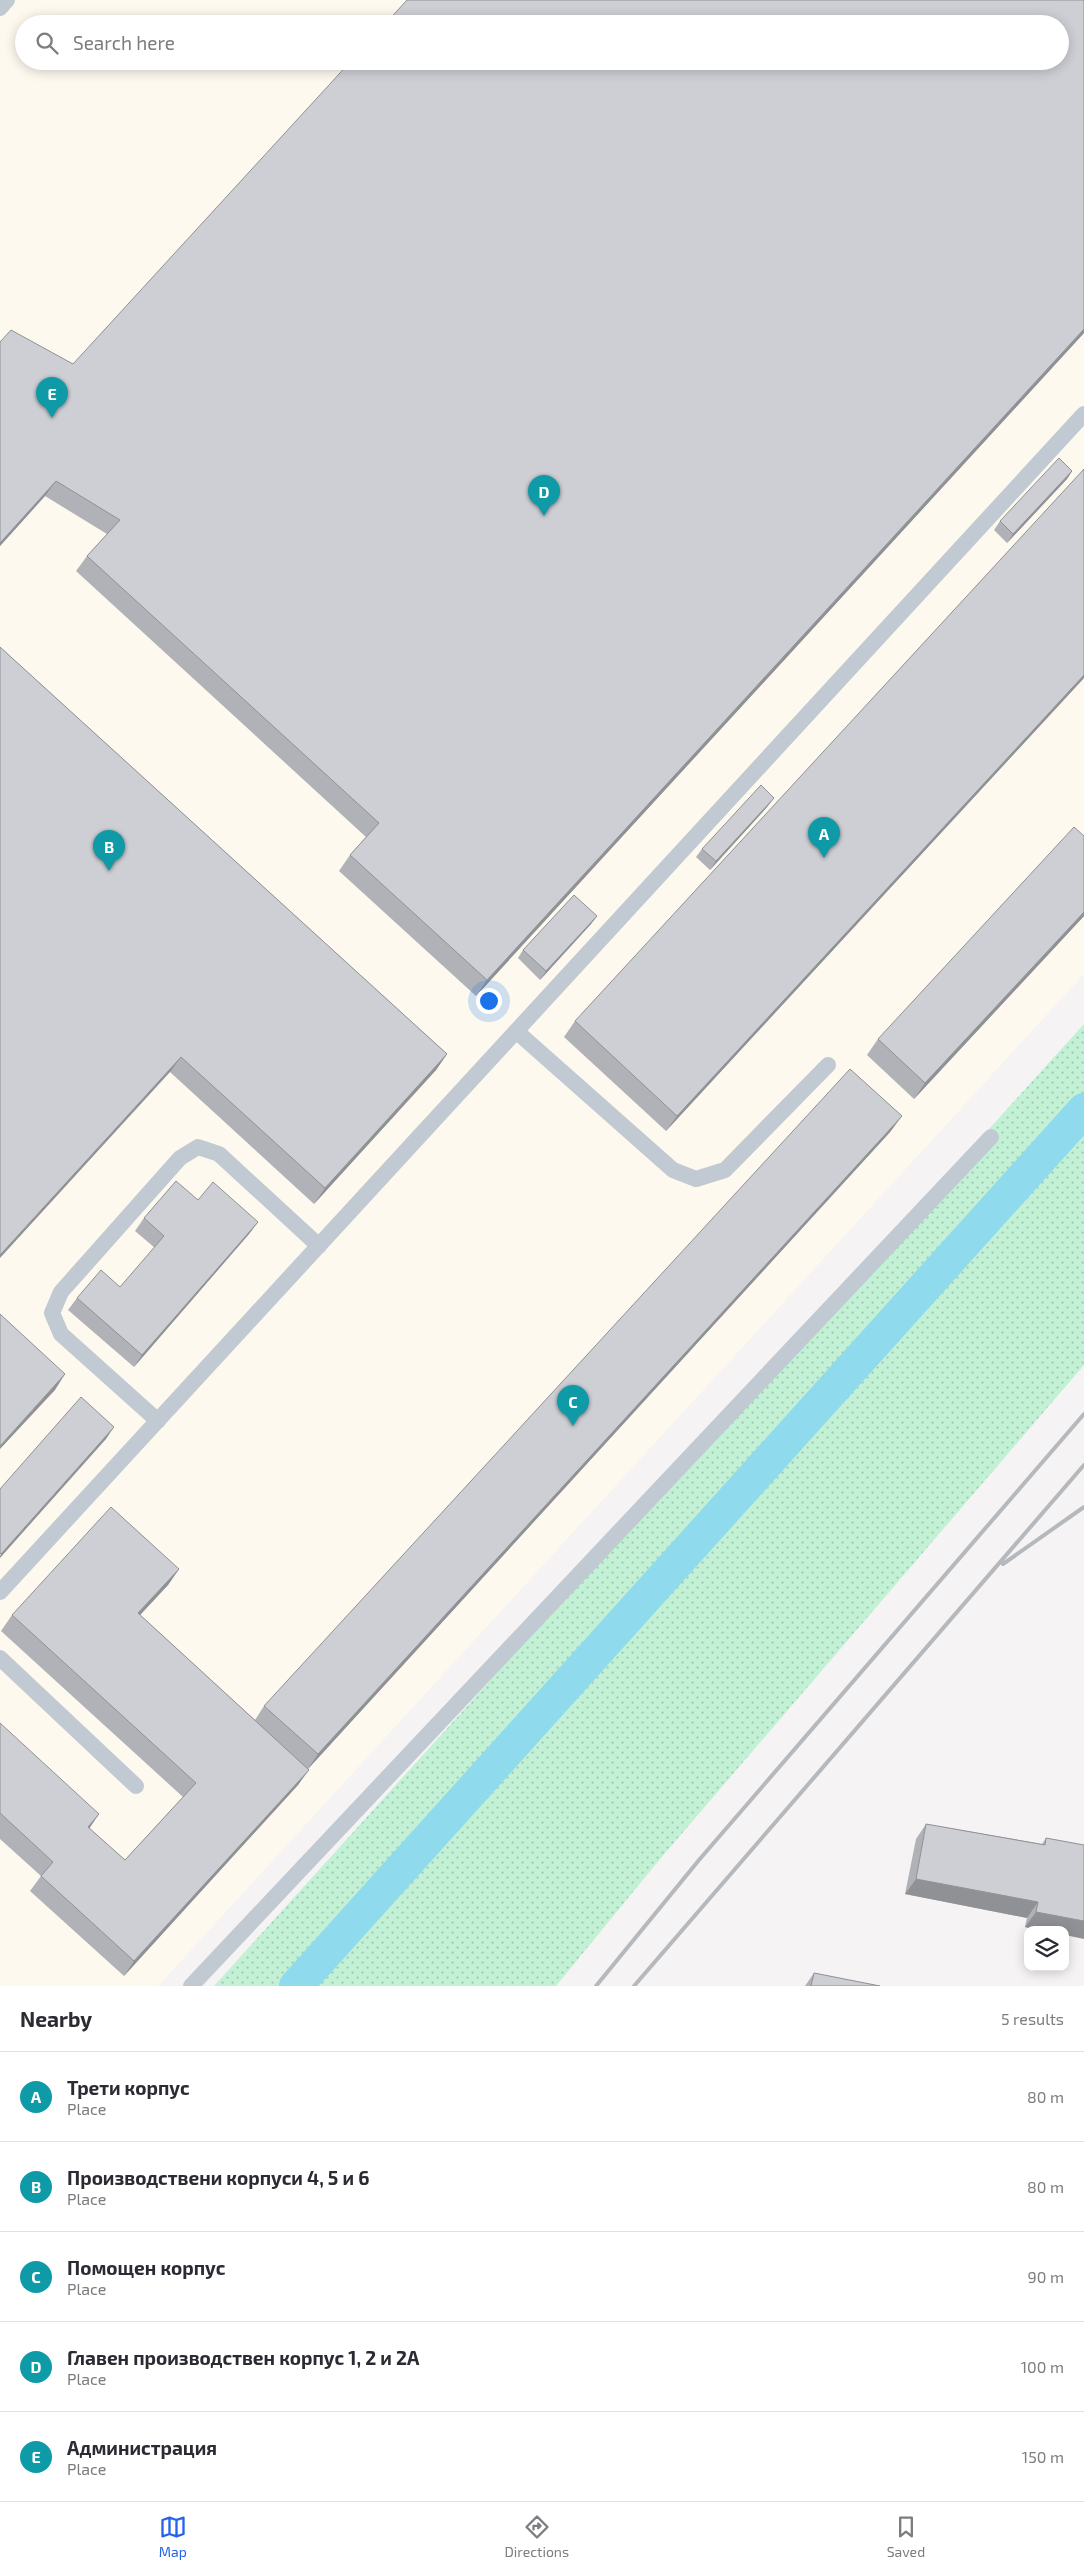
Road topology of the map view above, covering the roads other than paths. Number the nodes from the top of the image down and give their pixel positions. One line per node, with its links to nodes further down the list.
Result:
1 (7, 0): 2 (lane)
2 (0, 8)
3 (1084, 414): 4 (lane)
4 (516, 1031): 5 (lane); 7 (lane)
5 (828, 1065)
6 (991, 1137): 12 (lane)
7 (319, 1246): 8 (lane); 8 (lane)
8 (158, 1421): 9 (lane)
9 (0, 1592)
10 (0, 1658): 11 (lane)
11 (136, 1786)
12 (192, 1986)

